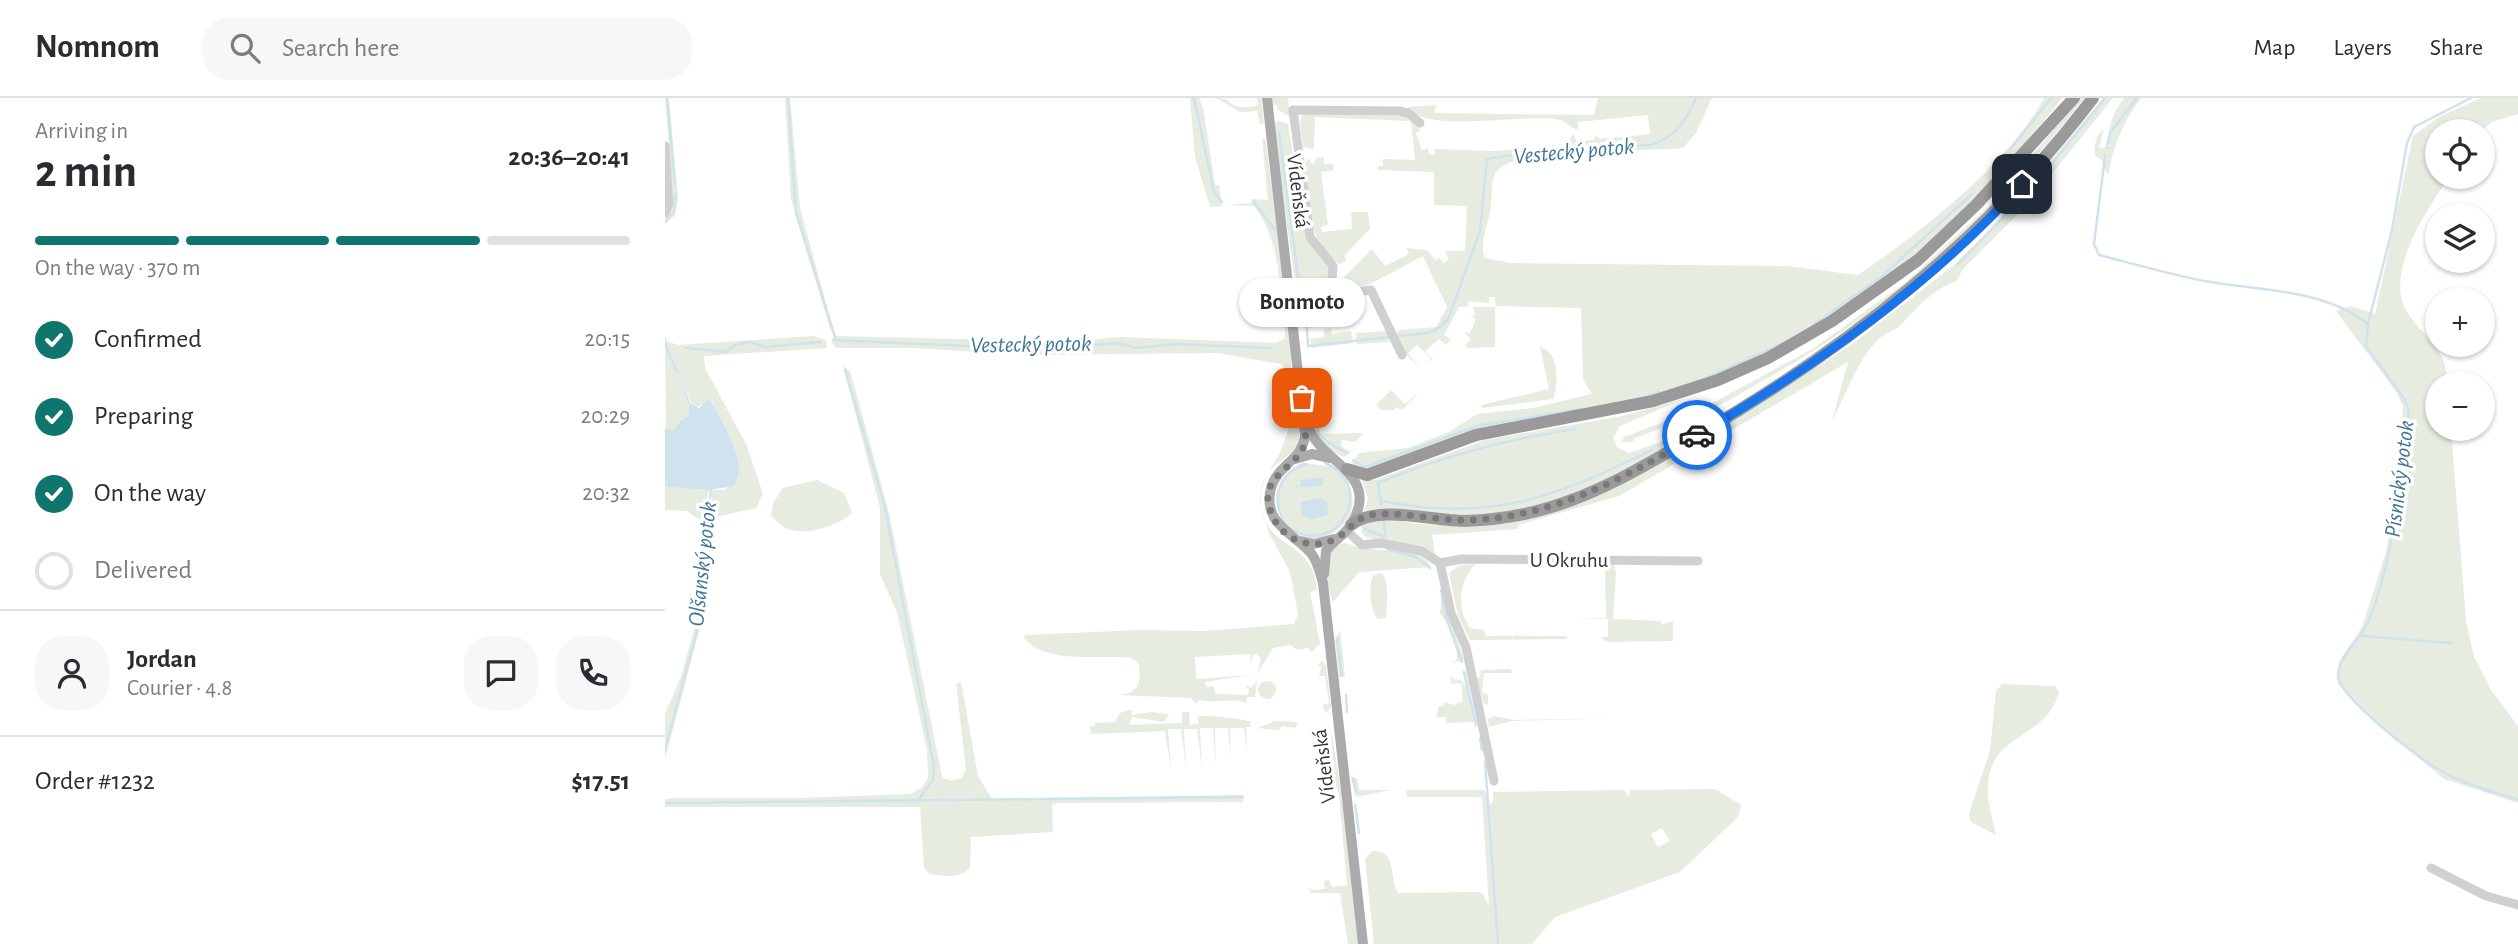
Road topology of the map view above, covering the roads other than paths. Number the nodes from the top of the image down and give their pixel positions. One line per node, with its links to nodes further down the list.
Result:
1 (1267, 98): 8 (main road, Vídeňská)
2 (2074, 98): 13 (highway)
3 (2093, 98): 14 (highway)
4 (1420, 123): 7 (street)
5 (665, 146): 6 (street)
6 (665, 213)
7 (1331, 294): 8 (street); 9 (street)
8 (1292, 300): 10 (main road, Vídeňská)
9 (1402, 355)
10 (1304, 415): 11 (main road, Vídeňská); 12 (main road, Vídeňská)
11 (1333, 459): 12 (main road); 13 (main road, Vídeňská)
12 (1291, 461): 16 (main road, Vídeňská)
13 (1347, 469): 14 (main road)
14 (1349, 528): 15 (main road); 18 (street)
15 (1336, 538): 16 (main road); 19 (main road, Vídeňská)
16 (1295, 540): 19 (main road, Vídeňská)
17 (1698, 561): 18 (street, U Okruhu)
18 (1440, 563): 20 (street)
19 (1324, 583): 23 (main road, Vídeňská)
20 (1494, 781)
21 (2431, 868): 22 (street)
22 (2518, 905)
23 (1363, 944)

